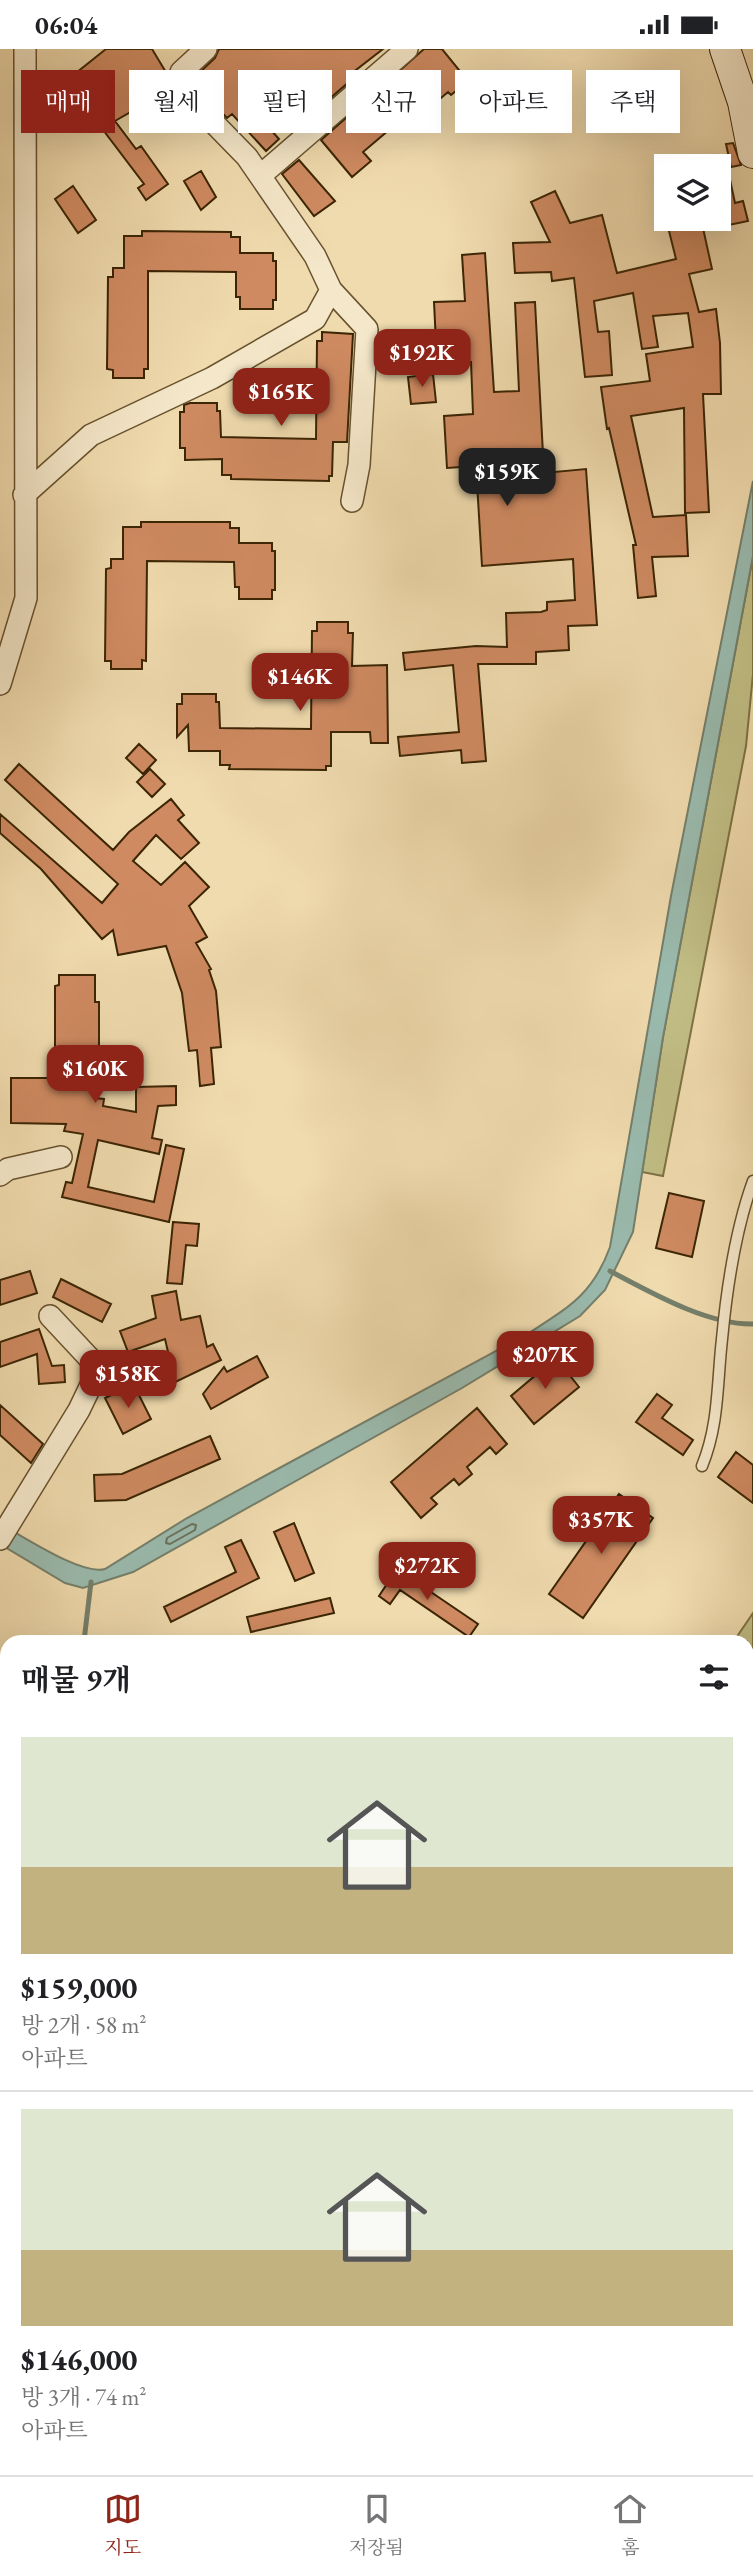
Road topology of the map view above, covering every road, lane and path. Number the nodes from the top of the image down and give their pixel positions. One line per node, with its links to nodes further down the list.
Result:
1 (25, 49): 8 (street)
2 (205, 49): 6 (street)
3 (407, 49): 6 (street)
4 (725, 49): 5 (street)
5 (753, 153)
6 (260, 176): 7 (street)
7 (331, 290): 8 (street); 9 (street)
8 (24, 495): 10 (street)
9 (352, 501)
10 (1, 677)
11 (61, 1157): 12 (street)
12 (0, 1175)
13 (753, 1181): 15 (lane)
14 (50, 1316): 16 (street)
15 (702, 1466)
16 (0, 1539)

